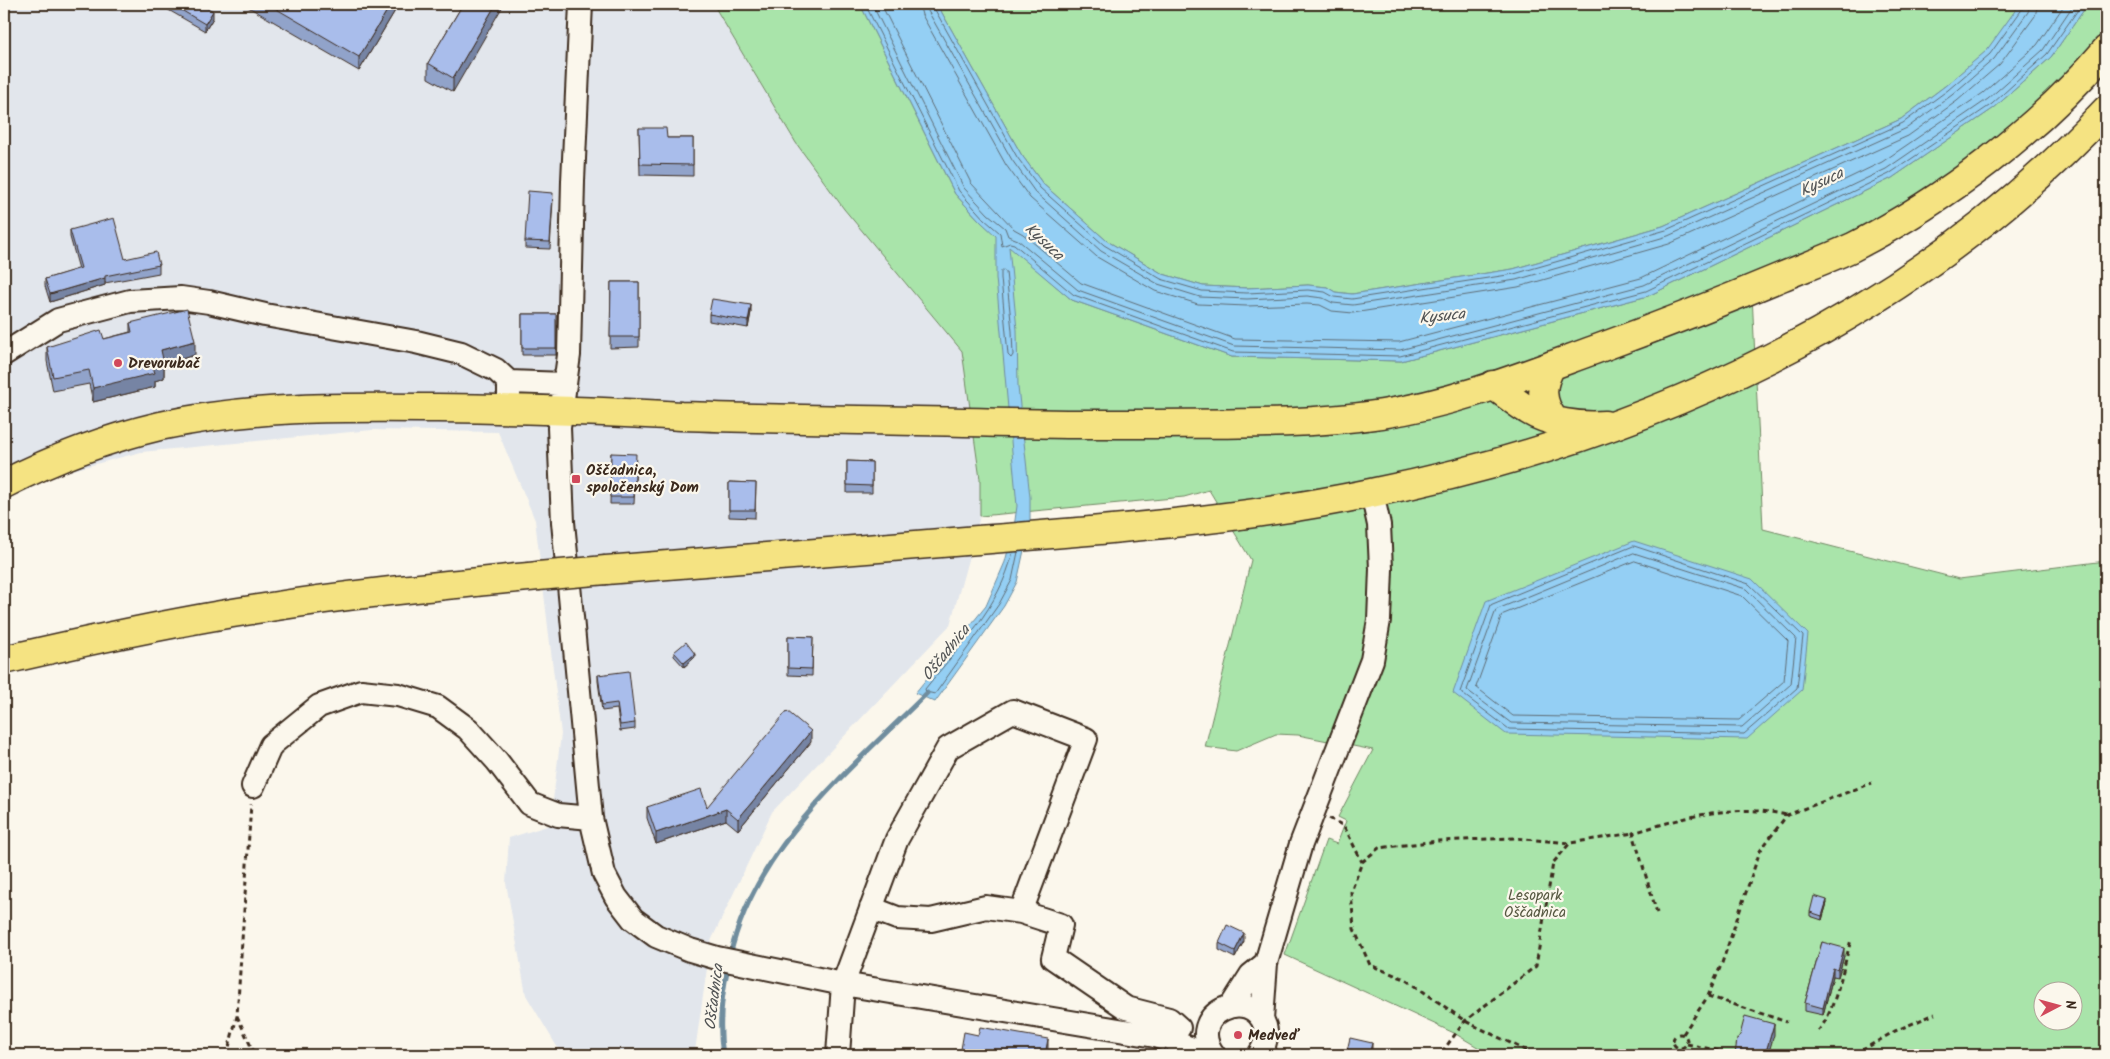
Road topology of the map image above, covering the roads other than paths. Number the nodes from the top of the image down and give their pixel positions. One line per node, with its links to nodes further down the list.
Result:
1 (580, 4): 8 (street)
2 (2106, 50): 5 (main road)
3 (2106, 110): 11 (main road)
4 (4, 354): 6 (street)
5 (1552, 365): 7 (main road); 10 (main road)
6 (509, 382): 8 (street); 9 (street)
7 (1493, 385): 8 (main road); 10 (main road)
8 (564, 397): 9 (main road); 16 (street)
9 (509, 409): 12 (main road)
10 (1554, 420): 11 (main road)
11 (1618, 424): 13 (main road)
12 (4, 484)
13 (1372, 493): 14 (main road, bridge); 19 (street)
14 (4, 660)
15 (253, 786): 16 (street)
16 (590, 818): 20 (street)
17 (872, 908): 18 (street); 18 (street); 20 (street)
18 (1021, 912): 24 (street)
19 (1266, 963): 21 (street); 23 (street)
20 (843, 984): 25 (street); 27 (street)
21 (1232, 1006): 22 (street); 23 (street)
22 (1212, 1018): 24 (street); 29 (street)
23 (1262, 1019): 26 (street)
24 (1179, 1028): 25 (street)
25 (1155, 1036): 28 (street)
26 (1262, 1053)
27 (838, 1055)
28 (1210, 1055)
29 (1214, 1055)

